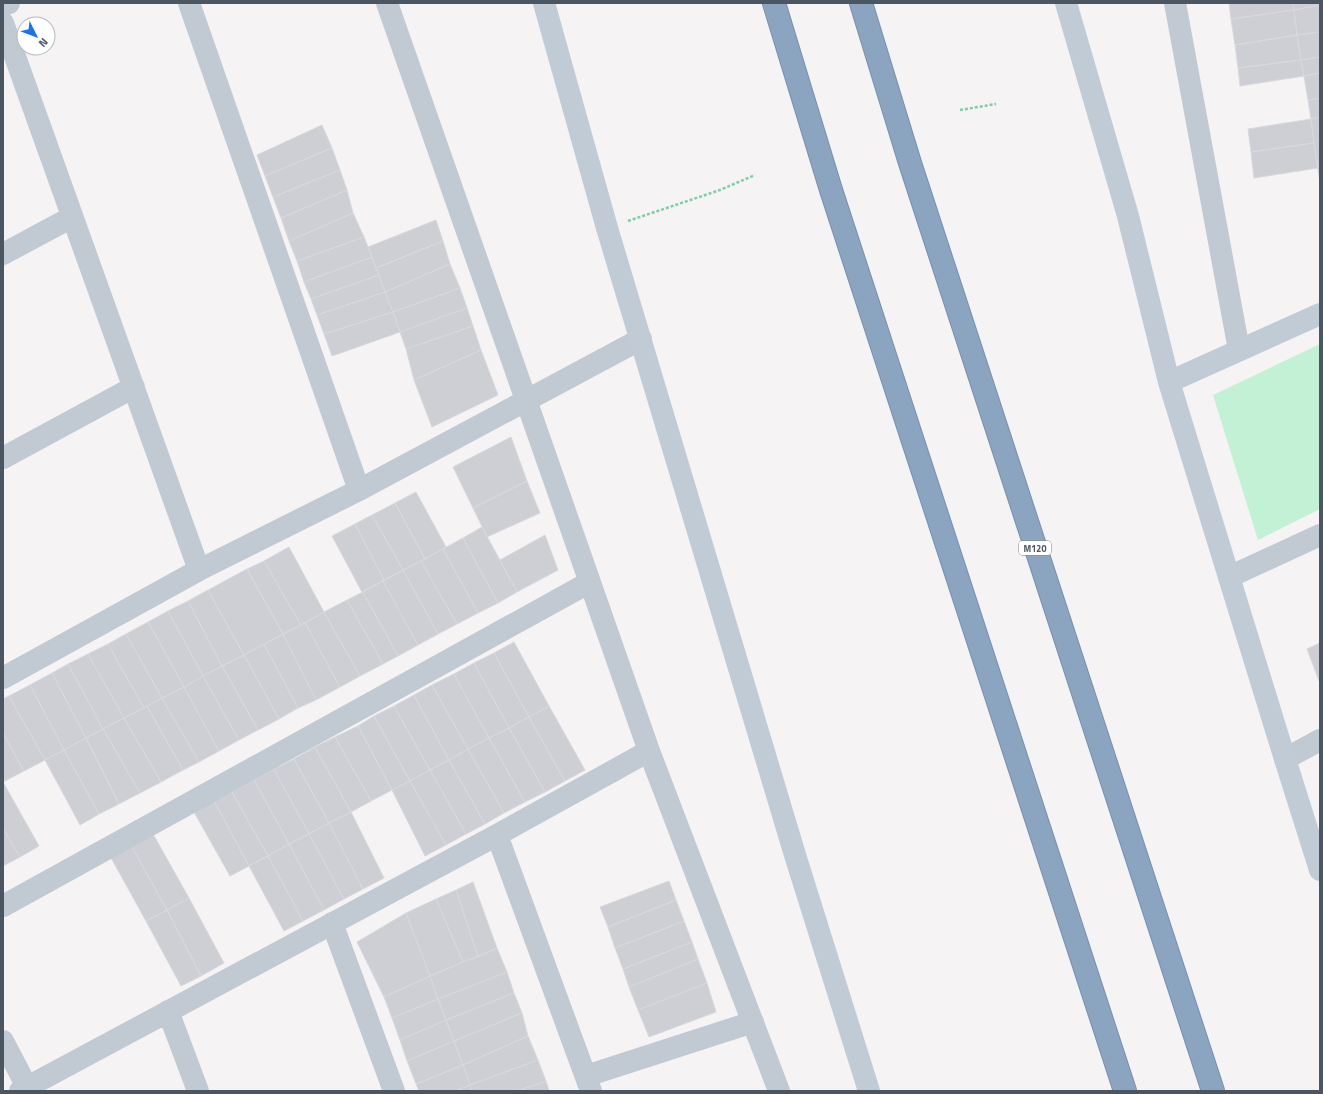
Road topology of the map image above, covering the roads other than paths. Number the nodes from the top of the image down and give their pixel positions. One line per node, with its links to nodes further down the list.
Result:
1 (9, 3): 9 (street)
2 (188, 3): 20 (street)
3 (386, 3): 18 (street)
4 (544, 3): 14 (street)
5 (774, 3): 34 (highway)
6 (861, 3): 29 (highway, M120)
7 (1066, 3): 16 (street)
8 (1175, 3): 15 (street)
9 (3, 5)
10 (3, 23): 11 (street)
11 (72, 217): 12 (street); 17 (street)
12 (3, 254)
13 (1320, 314): 15 (street)
14 (641, 339): 18 (street); 43 (street)
15 (1239, 350): 16 (street)
16 (1169, 382): 23 (street)
17 (134, 387): 19 (street); 22 (street)
18 (526, 401): 20 (street); 24 (street)
19 (3, 458)
20 (359, 490): 22 (street)
21 (1320, 535): 23 (street)
22 (199, 570): 25 (street)
23 (1229, 577): 28 (street)
24 (590, 582): 27 (street); 32 (street)
25 (3, 678)
26 (1320, 740): 28 (street)
27 (649, 751): 30 (street); 36 (street)
28 (1284, 759): 31 (street)
29 (1127, 826): 46 (highway, M120); 47 (highway)
30 (497, 835): 33 (street); 38 (street)
31 (1320, 870)
32 (3, 906)
33 (332, 923): 35 (street); 41 (street)
34 (1087, 978): 44 (highway); 45 (highway)
35 (168, 1011): 39 (street); 40 (street)
36 (753, 1022): 38 (street); 42 (street)
37 (3, 1041): 39 (street)
38 (589, 1084)
39 (24, 1089)
40 (198, 1091)
41 (394, 1091)
42 (780, 1091)
43 (869, 1091)
44 (1114, 1091)
45 (1125, 1091)
46 (1213, 1091)
47 (1223, 1091)

